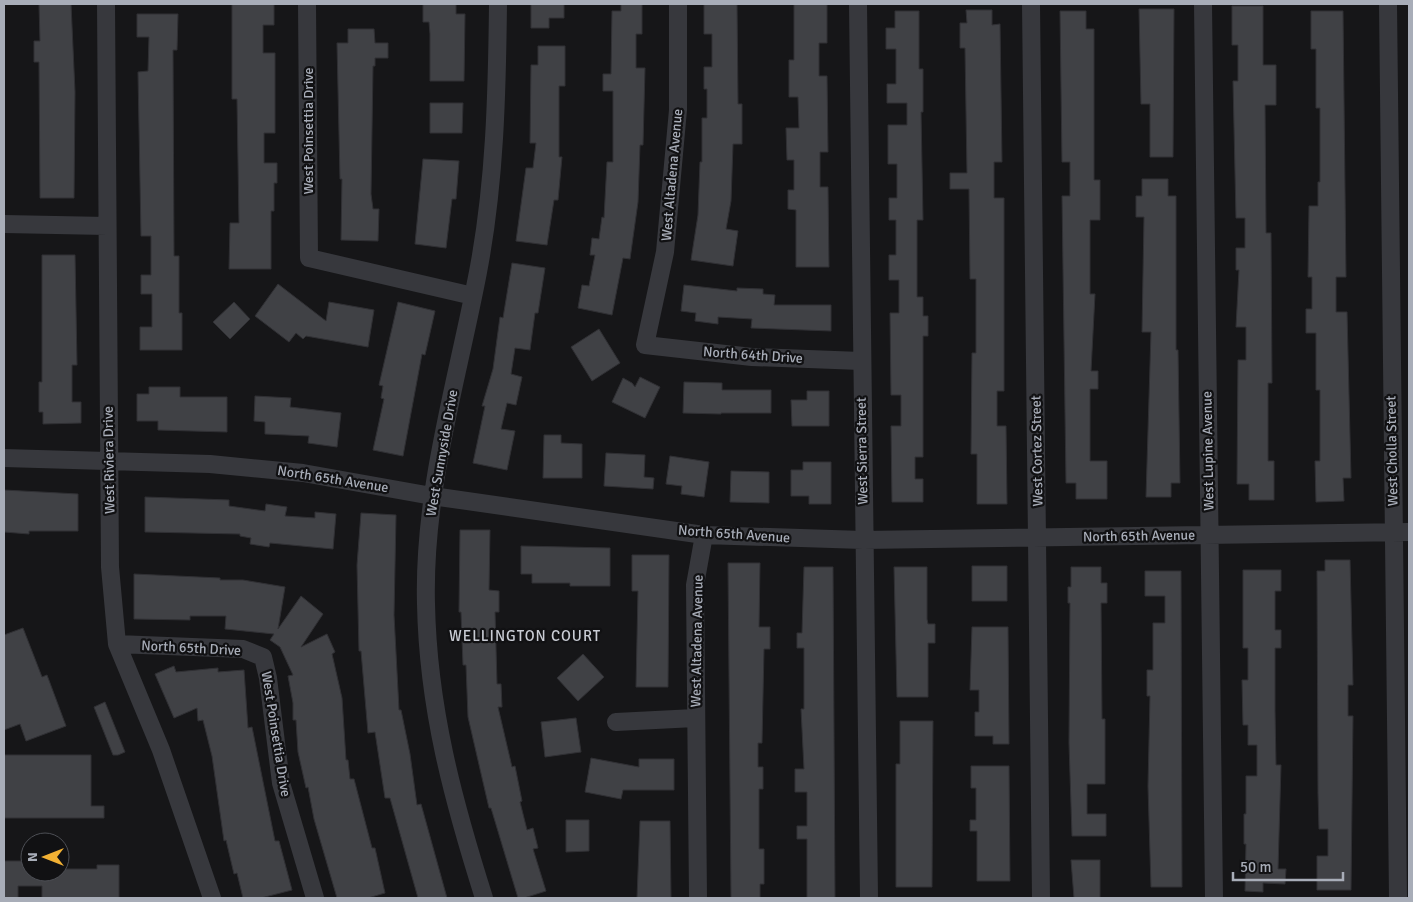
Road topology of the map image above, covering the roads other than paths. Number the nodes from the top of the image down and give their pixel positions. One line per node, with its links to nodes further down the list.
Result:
1 (106, 4): 10 (street, West Riviera Drive)
2 (306, 4): 11 (street, West Poinsettia Drive)
3 (498, 4): 11 (street, West Sunnyside Drive)
4 (678, 4): 12 (street, West Altadena Avenue)
5 (858, 4): 13 (street, West Sierra Street)
6 (1031, 4): 20 (street, West Cortez Street)
7 (1203, 4): 19 (street, West Lupine Avenue)
8 (1388, 4): 17 (street, West Cholla Street)
9 (4, 224): 10 (street)
10 (107, 226): 15 (street, West Riviera Drive)
11 (473, 296): 16 (street, West Sunnyside Drive)
12 (645, 345): 13 (street, North 64th Drive)
13 (861, 361): 21 (street, West Sierra Street)
14 (4, 458): 15 (street, North 65th Avenue)
15 (109, 460): 16 (street, North 65th Avenue); 22 (street, West Riviera Drive)
16 (432, 496): 18 (street, North 65th Avenue); 28 (street, West Sunnyside Drive)
17 (1401, 532): 19 (street, North 65th Avenue); 33 (street, West Cholla Street)
18 (704, 535): 21 (street, North 65th Avenue); 24 (street, West Altadena Avenue)
19 (1209, 535): 20 (street, North 65th Avenue); 32 (street, West Lupine Avenue)
20 (1038, 537): 21 (street, North 65th Avenue); 31 (street, West Cortez Street)
21 (863, 540): 30 (street, West Sierra Street)
22 (117, 644): 23 (street, North 65th Drive); 26 (street, West Riviera Drive)
23 (263, 657): 27 (street, West Poinsettia Drive)
24 (695, 718): 25 (street, West Altadena Avenue); 29 (street, West Altadena Avenue)
25 (616, 722)
26 (212, 898)
27 (315, 898)
28 (484, 898)
29 (698, 898)
30 (869, 898)
31 (1041, 898)
32 (1214, 898)
33 (1398, 898)

